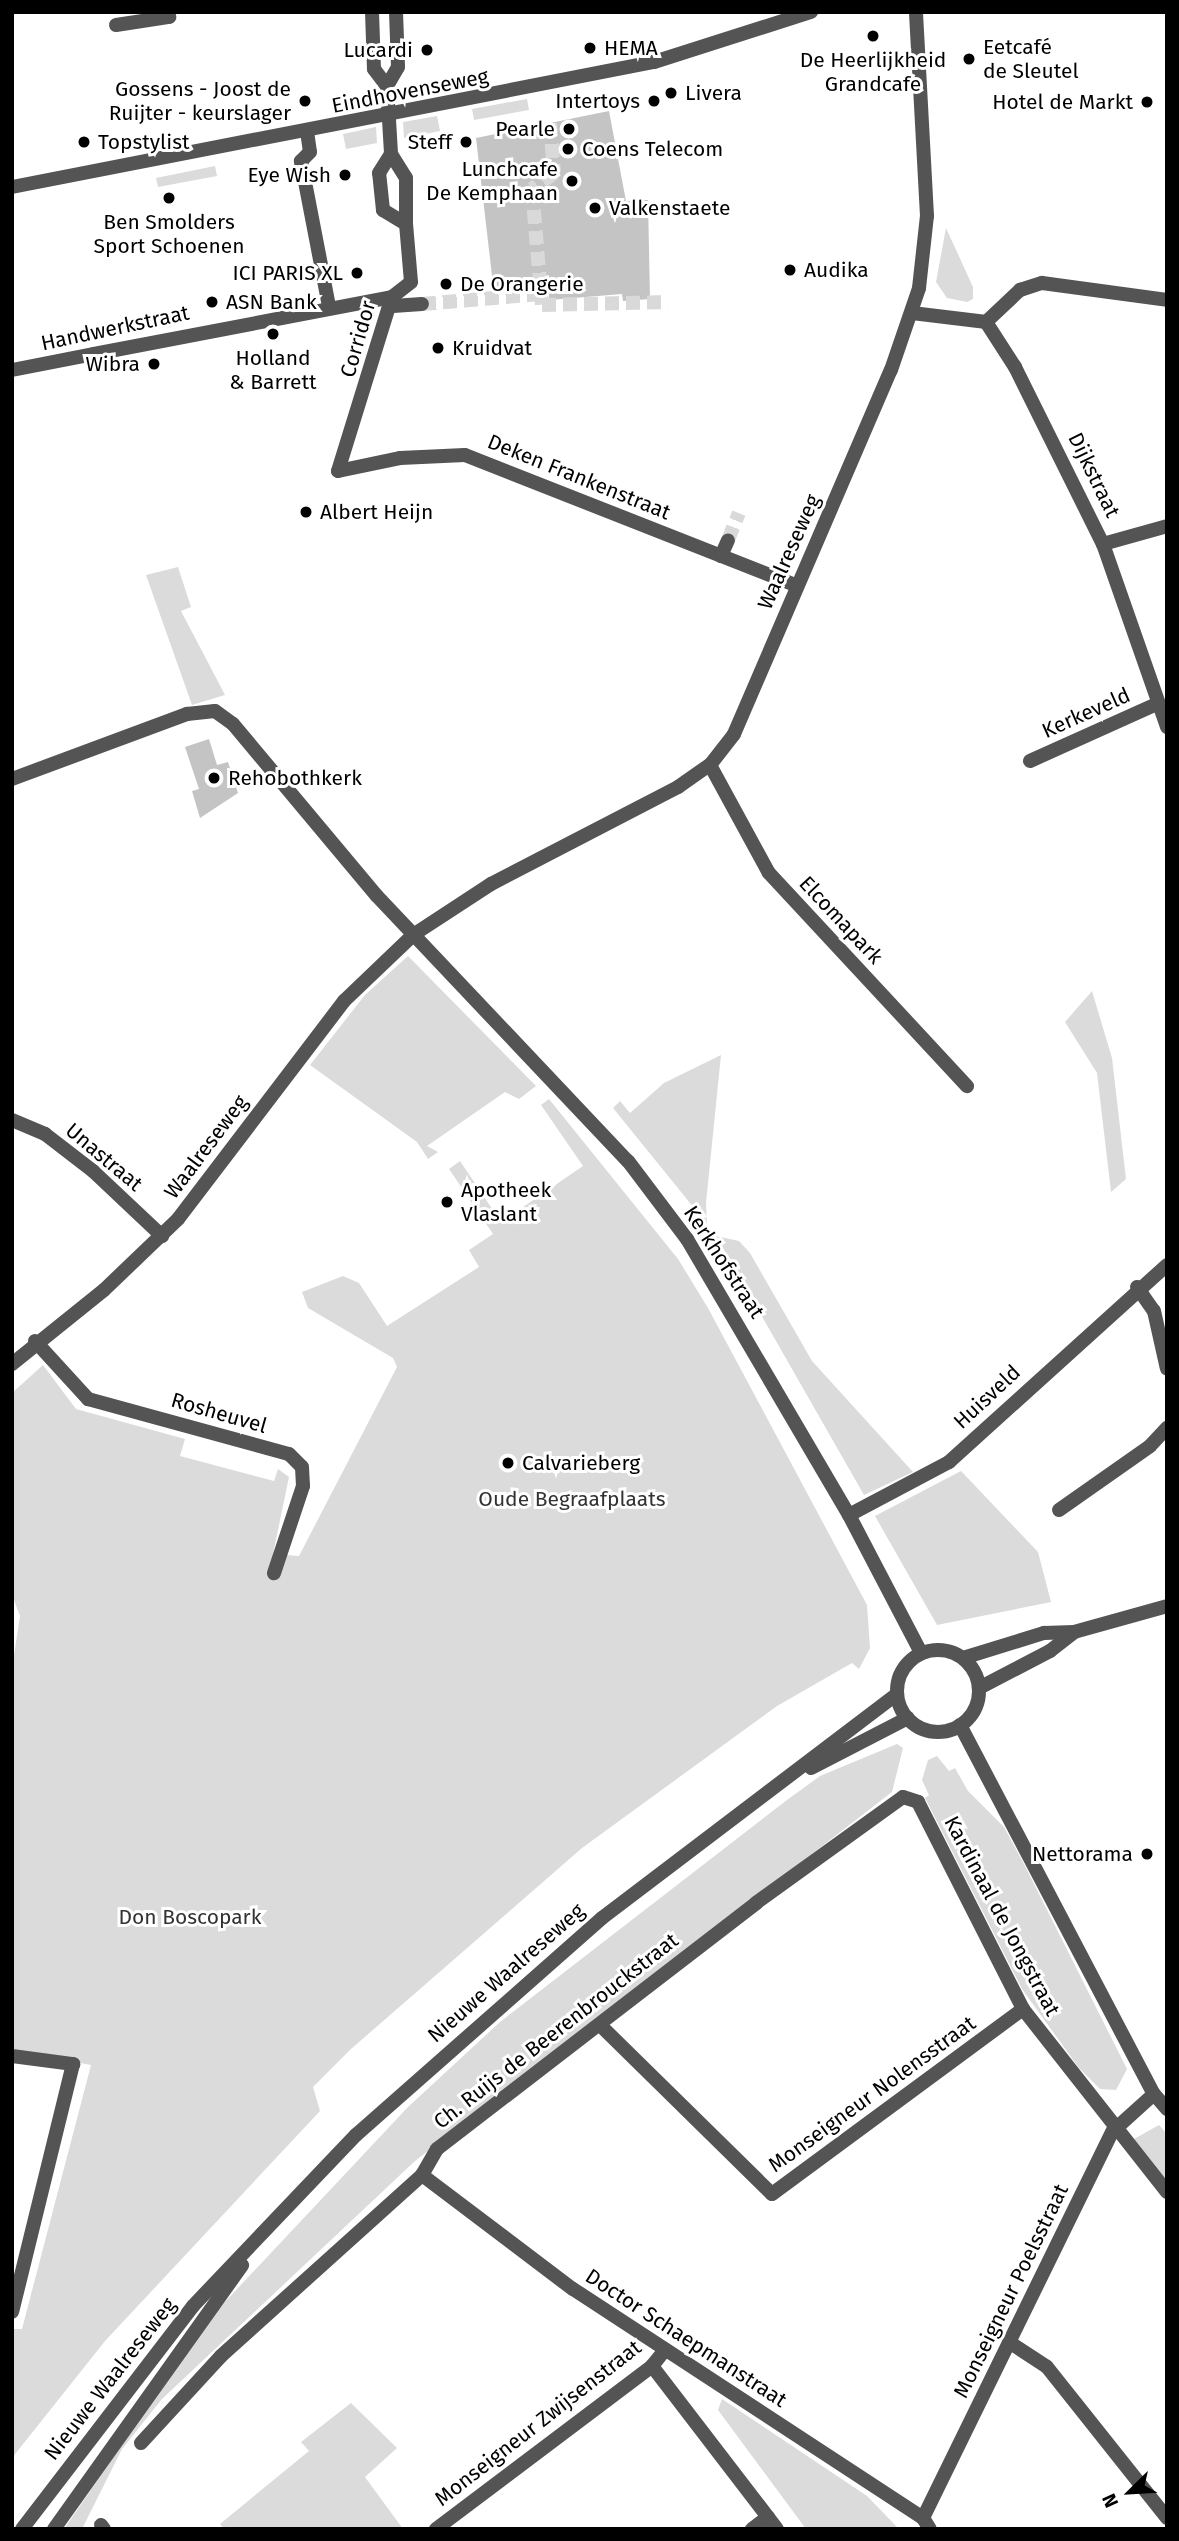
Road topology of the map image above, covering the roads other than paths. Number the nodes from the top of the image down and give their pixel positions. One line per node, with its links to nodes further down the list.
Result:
1 (168, 12): 6 (street)
2 (811, 12): 8 (street, Eindhovenseweg)
3 (916, 12): 17 (street, Waalreseweg)
4 (372, 15): 5 (street, Corridor); 7 (street, Corridor)
5 (396, 17): 7 (street, Corridor)
6 (116, 25)
7 (387, 86): 8 (street, Corridor)
8 (389, 116): 9 (street, Eindhovenseweg); 10 (street, Corridor)
9 (307, 131): 11 (street, Eindhovenseweg); 16 (street)
10 (391, 154): 12 (street, Corridor); 12 (street, Corridor)
11 (12, 187)
12 (406, 224): 14 (street, Corridor)
13 (1167, 300): 18 (street)
14 (392, 301): 15 (street, Handwerkstraat); 16 (street, Handwerkstraat); 20 (street, Corridor)
15 (422, 304)
16 (329, 306): 19 (street, Handwerkstraat)
17 (912, 313): 18 (street); 25 (street, Waalreseweg)
18 (986, 322): 23 (street, Dijkstraat)
19 (12, 370)
20 (338, 471): 24 (street, Deken Frankenstraat)
21 (1167, 526): 23 (street)
22 (728, 540): 24 (street)
23 (1103, 544): 26 (street, Dijkstraat)
24 (721, 556): 25 (street, Deken Frankenstraat)
25 (797, 586): 29 (street, Waalreseweg)
26 (1159, 703): 27 (street, Dijkstraat); 28 (street, Kerkeveld)
27 (1167, 727)
28 (1030, 761)
29 (710, 765): 31 (street, Waalreseweg); 32 (street, Elcomapark)
30 (12, 779): 31 (street, Kerkhofstraat)
31 (414, 935): 34 (street, Waalreseweg); 42 (street, Kerkhofstraat)
32 (967, 1086)
33 (12, 1120): 34 (street, Unastraat)
34 (162, 1236): 37 (street, Waalreseweg)
35 (1167, 1265): 36 (street, Huisveld)
36 (1137, 1287): 39 (street); 42 (street, Huisveld)
37 (35, 1341): 38 (street, Waalreseweg); 43 (street, Rosheuvel)
38 (12, 1364)
39 (1167, 1369)
40 (1167, 1428): 41 (street)
41 (1059, 1510)
42 (849, 1515): 46 (street, Kerkhofstraat)
43 (274, 1573)
44 (1167, 1606): 45 (street)
45 (1074, 1632): 47 (street); 48 (street)
46 (921, 1653): 47 (street); 49 (street)
47 (963, 1658): 48 (street)
48 (979, 1688): 51 (street)
49 (897, 1695): 50 (street); 52 (street, Nieuwe Waalreseweg)
50 (908, 1718): 51 (street); 52 (street, Nieuwe Waalreseweg)
51 (960, 1725): 57 (street)
52 (797, 1775): 62 (street, Nieuwe Waalreseweg)
53 (903, 1797): 54 (street, Kardinaal de Jongstraat); 55 (street, Ch. Ruijs de Beerenbrouckstraat)
54 (1023, 2009): 55 (street, Monseigneur Nolensstraat); 59 (street, Kardinaal de Jongstraat)
55 (600, 2025): 60 (street, Ch. Ruijs de Beerenbrouckstraat)
56 (12, 2056): 63 (street)
57 (1154, 2094): 58 (street); 59 (street, Monseigneur Poelsstraat)
58 (1167, 2109)
59 (1114, 2131): 61 (street, Kardinaal de Jongstraat); 64 (street, Monseigneur Poelsstraat)
60 (422, 2175): 65 (street, Doctor Schaepmanstraat); 67 (street, Ch. Ruijs de Beerenbrouckstraat)
61 (1167, 2192)
62 (267, 2230): 71 (street, Nieuwe Waalreseweg); 72 (street, Nieuwe Waalreseweg)
63 (12, 2312)
64 (1009, 2342): 68 (street); 70 (street, Monseigneur Poelsstraat)
65 (665, 2350): 66 (street, Monseigneur Zwijsenstraat); 70 (street, Doctor Schaepmanstraat)
66 (652, 2366): 69 (street, Doctor Schaepmanstraat); 73 (street, Monseigneur Zwijsenstraat)
67 (141, 2443)
68 (1167, 2518)
69 (772, 2523): 74 (street)
70 (927, 2524)
71 (22, 2529)
72 (54, 2529)
73 (436, 2529)
74 (752, 2529)

